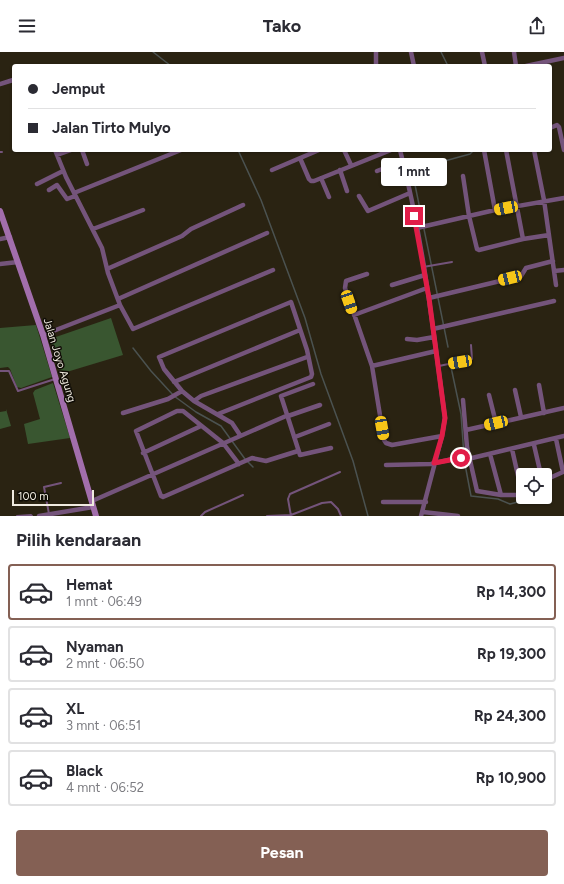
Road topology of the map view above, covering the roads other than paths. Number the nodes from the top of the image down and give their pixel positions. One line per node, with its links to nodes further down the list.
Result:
1 (376, 52): 6 (street)
2 (410, 52): 7 (street)
3 (482, 52): 8 (street)
4 (514, 52): 9 (street)
5 (564, 58): 10 (street)
6 (376, 64)
7 (413, 64)
8 (485, 64)
9 (516, 64)
10 (536, 64)
11 (12, 80): 12 (street)
12 (0, 84)
13 (552, 127): 14 (street)
14 (564, 150)
15 (56, 152): 29 (street)
16 (83, 152): 27 (street)
17 (176, 152): 39 (street)
18 (314, 152): 25 (street)
19 (345, 152): 28 (street)
20 (386, 152): 28 (street)
21 (401, 152): 26 (street)
22 (484, 152): 47 (street)
23 (506, 152): 45 (street)
24 (534, 152): 43 (street)
25 (300, 158): 30 (street); 34 (street)
26 (403, 161): 32 (street); 38 (street)
27 (87, 164)
28 (351, 165): 31 (street)
29 (63, 170): 35 (street); 39 (street)
30 (272, 170)
31 (340, 170): 34 (street); 37 (street)
32 (377, 171)
33 (463, 176): 49 (street)
34 (321, 178): 41 (street)
35 (37, 184)
36 (49, 190): 39 (street)
37 (347, 191)
38 (410, 193): 40 (street); 50 (street)
39 (74, 195): 51 (street)
40 (359, 196)
41 (329, 197)
42 (564, 198): 43 (street)
43 (544, 200): 45 (street); 53 (street)
44 (243, 205): 62 (street)
45 (517, 206): 47 (street); 56 (street)
46 (143, 210): 51 (street)
47 (495, 210): 49 (street)
48 (0, 211): 54 (main road, Jalan Joyo Agung)
49 (469, 216): 50 (street); 56 (street)
50 (420, 227): 61 (street)
51 (93, 229): 62 (street)
52 (266, 233): 72 (street)
53 (549, 235): 56 (street); 57 (street)
54 (10, 237): 55 (street); 58 (main road, Jalan Joyo Agung)
55 (0, 239)
56 (523, 239)
57 (553, 261): 65 (street); 71 (street)
58 (18, 262): 60 (street); 78 (main road, Jalan Joyo Agung)
59 (452, 262): 61 (lane)
60 (0, 264)
61 (425, 266): 67 (street)
62 (107, 269): 72 (street)
63 (274, 270): 74 (street)
64 (564, 270): 65 (street)
65 (554, 271): 69 (street)
66 (367, 274): 75 (street)
67 (425, 275): 68 (street); 70 (street)
68 (392, 285)
69 (556, 286)
70 (427, 288): 71 (street); 75 (street)
71 (429, 298): 76 (street)
72 (118, 299): 74 (street)
73 (554, 301): 76 (street)
74 (120, 305): 78 (street)
75 (354, 315): 84 (street)
76 (433, 328): 79 (street)
77 (300, 330): 83 (street); 88 (street); 88 (street)
78 (43, 335): 87 (main road, Jalan Joyo Agung)
79 (434, 337): 80 (street); 82 (street)
80 (407, 340)
81 (471, 345): 85 (lane)
82 (436, 351): 84 (street); 85 (street)
83 (307, 357): 95 (street); 100 (street)
84 (372, 366): 108 (street)
85 (438, 366): 108 (street)
86 (0, 371): 87 (lane)
87 (56, 379): 134 (main road, Jalan Joyo Agung)
88 (174, 382): 92 (street)
89 (313, 384): 101 (street)
90 (539, 385): 99 (street)
91 (515, 390): 102 (street)
92 (180, 393): 95 (street); 98 (street)
93 (490, 395): 103 (street)
94 (463, 400): 106 (street)
95 (194, 401): 100 (street)
96 (320, 405): 101 (street)
97 (564, 408): 99 (street)
98 (123, 413)
99 (544, 413): 102 (street)
100 (218, 414): 107 (street)
101 (287, 416): 107 (street); 110 (street)
102 (521, 417): 103 (street)
103 (496, 423): 106 (street)
104 (329, 424): 110 (street)
105 (201, 426): 112 (street); 117 (street); 117 (street)
106 (466, 430): 119 (street)
107 (237, 436): 112 (street)
108 (442, 436): 120 (street)
109 (564, 436): 111 (street)
110 (295, 437): 116 (street)
111 (556, 439): 113 (street); 127 (street)
112 (222, 443): 121 (street); 126 (street)
113 (534, 445): 115 (street); 124 (street)
114 (331, 448): 116 (street)
115 (512, 450): 118 (street); 123 (street)
116 (298, 451): 121 (street)
117 (143, 453): 126 (street)
118 (490, 454): 119 (street); 130 (street)
119 (465, 457): 120 (street); 130 (street)
120 (434, 463): 122 (street); 133 (street)
121 (239, 464): 126 (street)
122 (386, 465)
123 (517, 468)
124 (539, 468)
125 (340, 472): 143 (lane)
126 (152, 475): 134 (street)
127 (552, 477)
128 (61, 483): 135 (lane)
129 (243, 495): 141 (lane)
130 (501, 495): 131 (street)
131 (516, 496)
132 (383, 502): 133 (street)
133 (426, 502): 136 (street)
134 (92, 504): 135 (street); 140 (main road, Jalan Joyo Agung)
135 (49, 514): 139 (street)
136 (422, 514): 145 (street)
137 (16, 516): 138 (lane)
138 (32, 516)
139 (39, 516)
140 (96, 516)
141 (201, 516)
142 (267, 516): 143 (lane)
143 (291, 516): 144 (lane)
144 (341, 516)
145 (458, 516)

